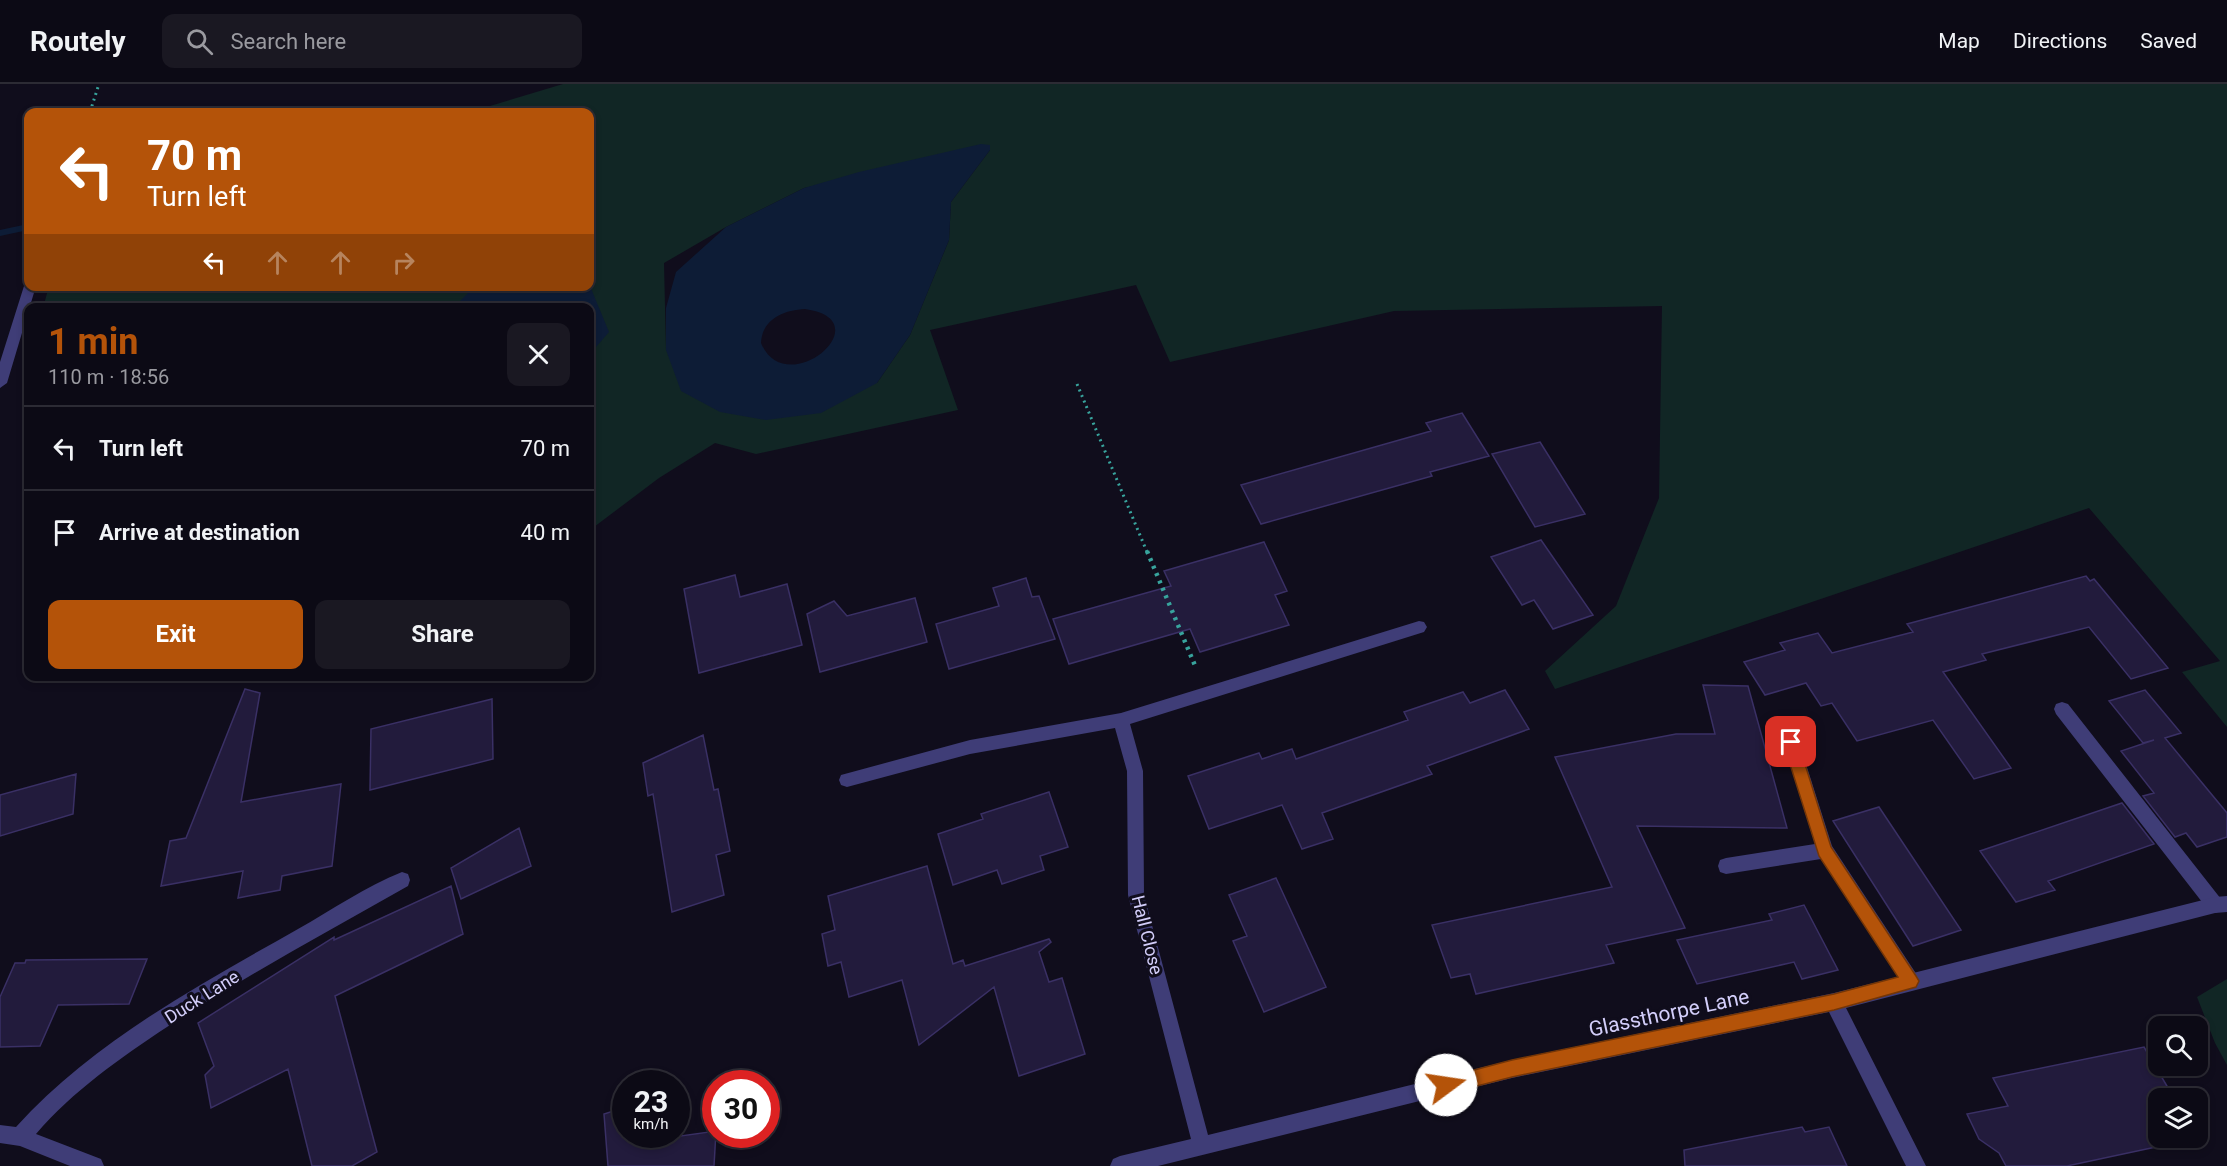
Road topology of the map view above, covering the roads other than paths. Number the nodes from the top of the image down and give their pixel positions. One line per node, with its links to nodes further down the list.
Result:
1 (24, 305): 2 (street)
2 (0, 383)
3 (1419, 627): 5 (street)
4 (2062, 709): 11 (street)
5 (1121, 720): 7 (street); 16 (street, Hall Close)
6 (1791, 742): 8 (street)
7 (847, 780)
8 (1825, 850): 9 (street); 12 (street)
9 (1726, 866)
10 (402, 880): 15 (street, Duck Lane)
11 (2221, 905): 12 (street, Glassthorpe Lane)
12 (1911, 981): 13 (street, Glassthorpe Lane)
13 (1834, 1002): 16 (street, Glassthorpe Lane); 20 (street)
14 (0, 1134): 15 (street)
15 (20, 1137): 18 (street)
16 (1202, 1147): 17 (street, Glassthorpe Lane)
17 (1158, 1162): 19 (street, Glassthorpe Lane)
18 (94, 1166)
19 (1120, 1166)
20 (1916, 1166)

